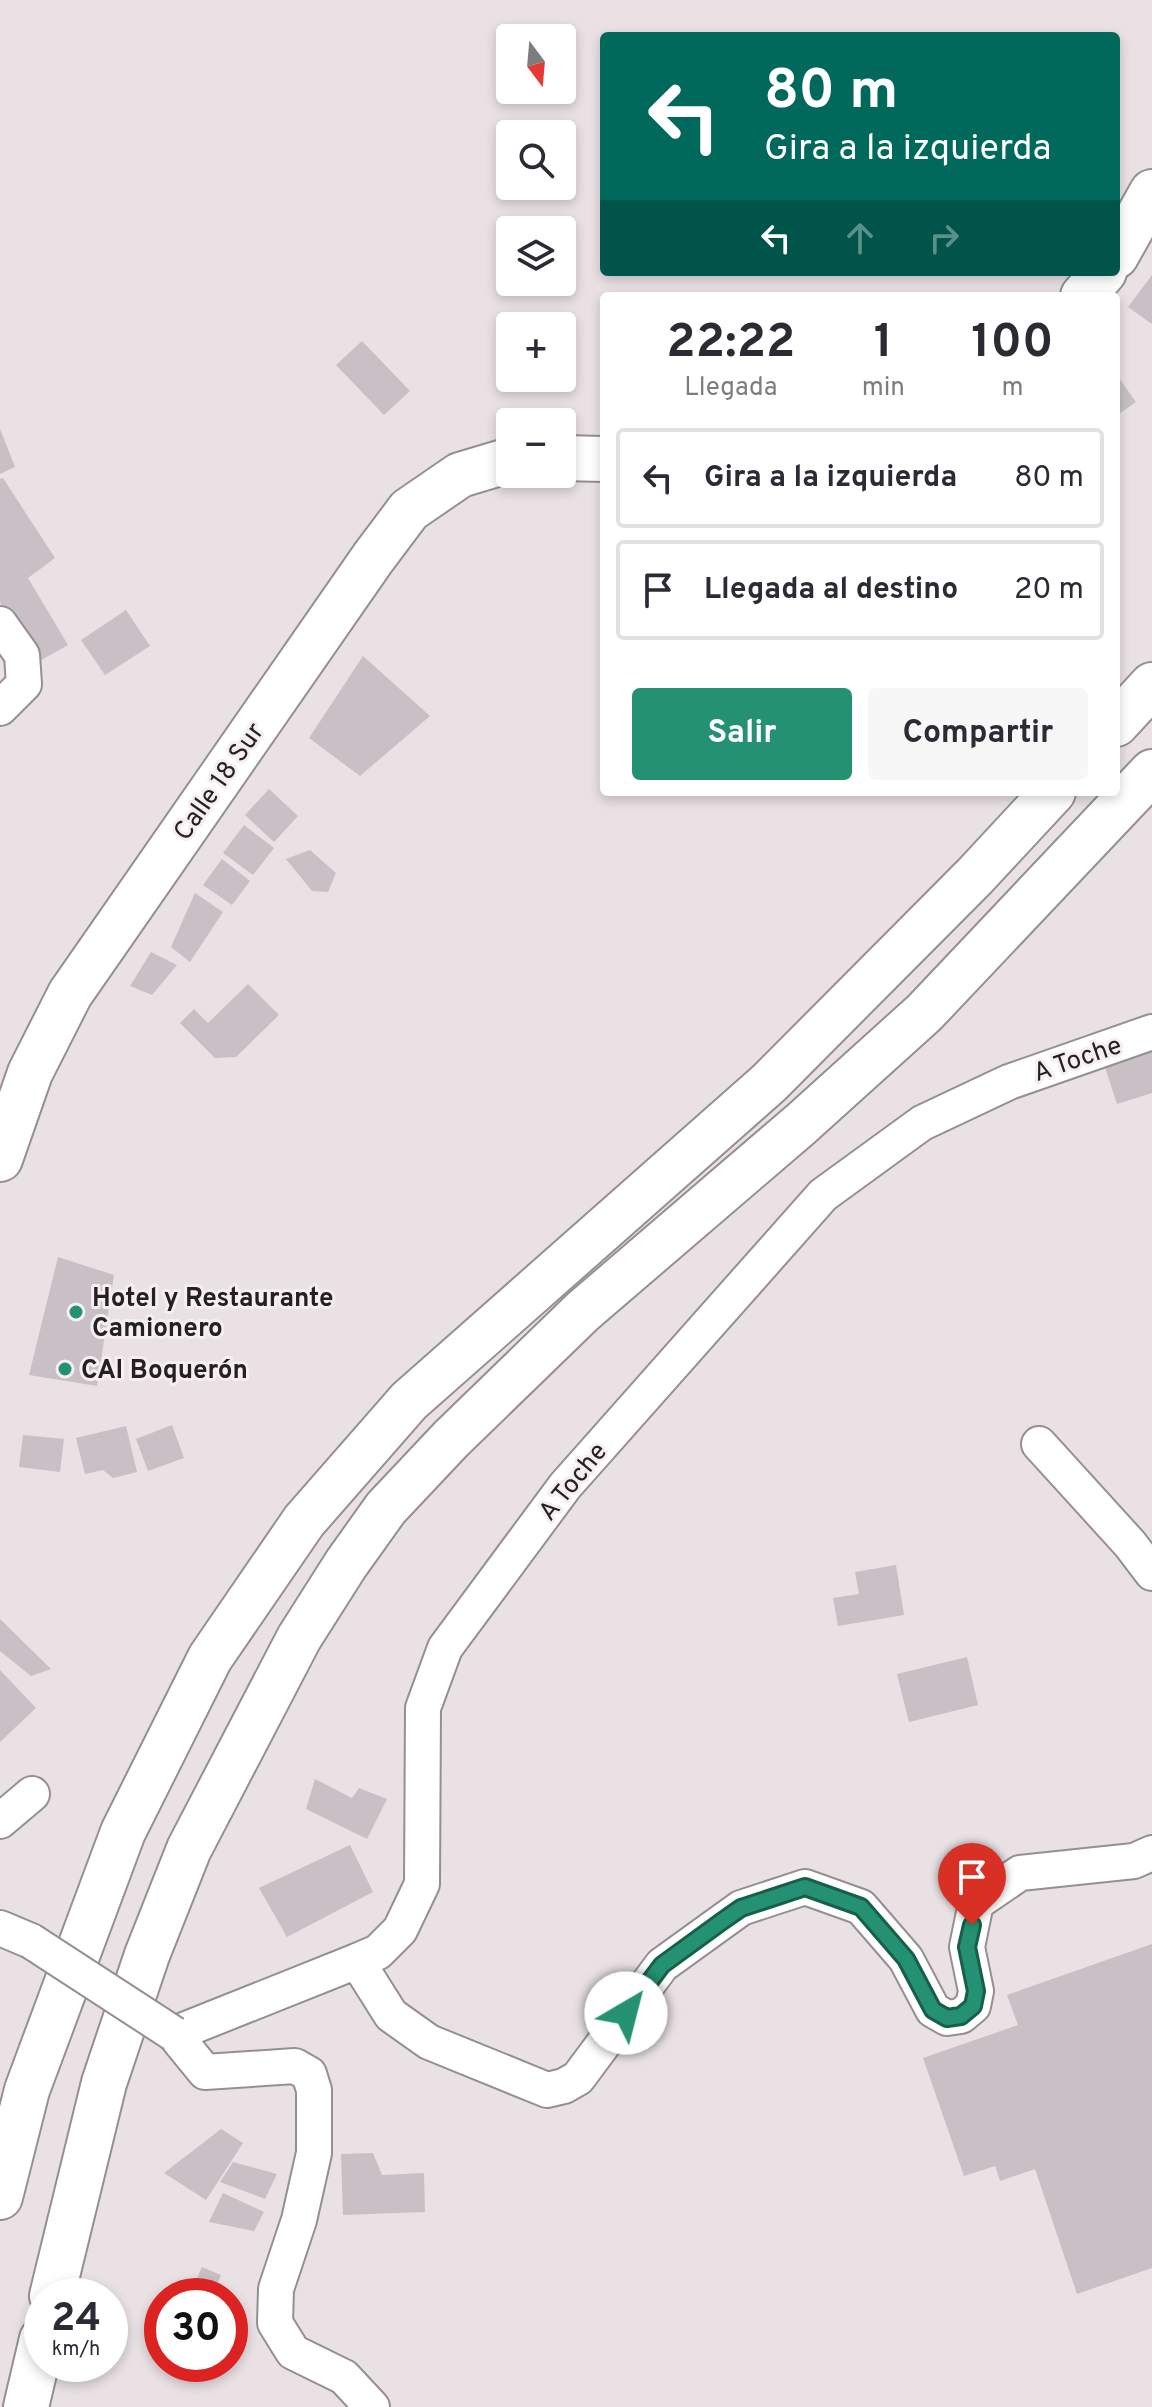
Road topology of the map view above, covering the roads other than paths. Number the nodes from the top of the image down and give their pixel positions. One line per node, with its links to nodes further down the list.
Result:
1 (1152, 192): 2 (main road)
2 (1120, 249)
3 (1100, 276): 4 (main road)
4 (1086, 292)
5 (576, 458): 6 (main road)
6 (600, 459)
7 (496, 464): 15 (main road, Calle 18 Sur)
8 (0, 624): 10 (street)
9 (1152, 685): 11 (main road)
10 (0, 708)
11 (1120, 720)
12 (1152, 772): 25 (main road)
13 (1049, 796): 24 (main road)
14 (1152, 1032): 22 (street, A Toche)
15 (0, 1159)
16 (1039, 1444): 17 (street)
17 (1152, 1573)
18 (32, 1794): 19 (street)
19 (0, 1821)
20 (1152, 1853): 22 (street)
21 (0, 1928): 23 (street, bridge)
22 (357, 1961): 23 (street, A Toche)
23 (174, 2034): 28 (street)
24 (0, 2197)
25 (56, 2278)
26 (32, 2382): 27 (main road)
27 (26, 2407)
28 (372, 2407)

